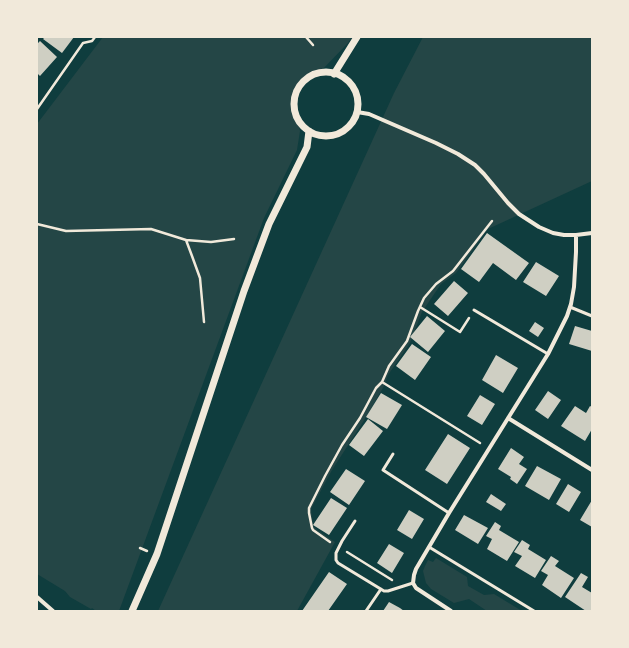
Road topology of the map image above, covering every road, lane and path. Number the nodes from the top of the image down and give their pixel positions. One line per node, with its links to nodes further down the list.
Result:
1 (95, 37): 6 (path)
2 (306, 37): 4 (path)
3 (357, 37): 5 (street)
4 (313, 45)
5 (334, 74): 7 (street); 8 (street)
6 (37, 109)
7 (357, 112): 8 (street); 12 (street)
8 (309, 131): 35 (street)
9 (492, 221): 16 (path)
10 (37, 224): 14 (path)
11 (592, 233): 12 (street)
12 (576, 235): 15 (street)
13 (234, 239): 14 (path)
14 (186, 240): 19 (path)
15 (570, 306): 18 (lane); 20 (street)
16 (420, 307): 17 (path); 21 (path)
17 (474, 310): 20 (lane)
18 (592, 316)
19 (204, 322)
20 (548, 354): 22 (street)
21 (382, 382): 23 (path); 29 (path)
22 (508, 418): 23 (street); 25 (street)
23 (489, 449): 26 (street)
24 (393, 454): 26 (lane)
25 (592, 470)
26 (449, 513): 28 (street)
27 (355, 521): 29 (lane)
28 (429, 547): 30 (street); 38 (lane)
29 (339, 548): 31 (lane); 32 (path)
30 (413, 583): 32 (lane); 37 (street)
31 (381, 589): 32 (lane); 36 (lane)
32 (395, 589)
33 (37, 597): 34 (street)
34 (53, 611)
35 (132, 611)
36 (366, 611)
37 (451, 611)
38 (534, 611)

